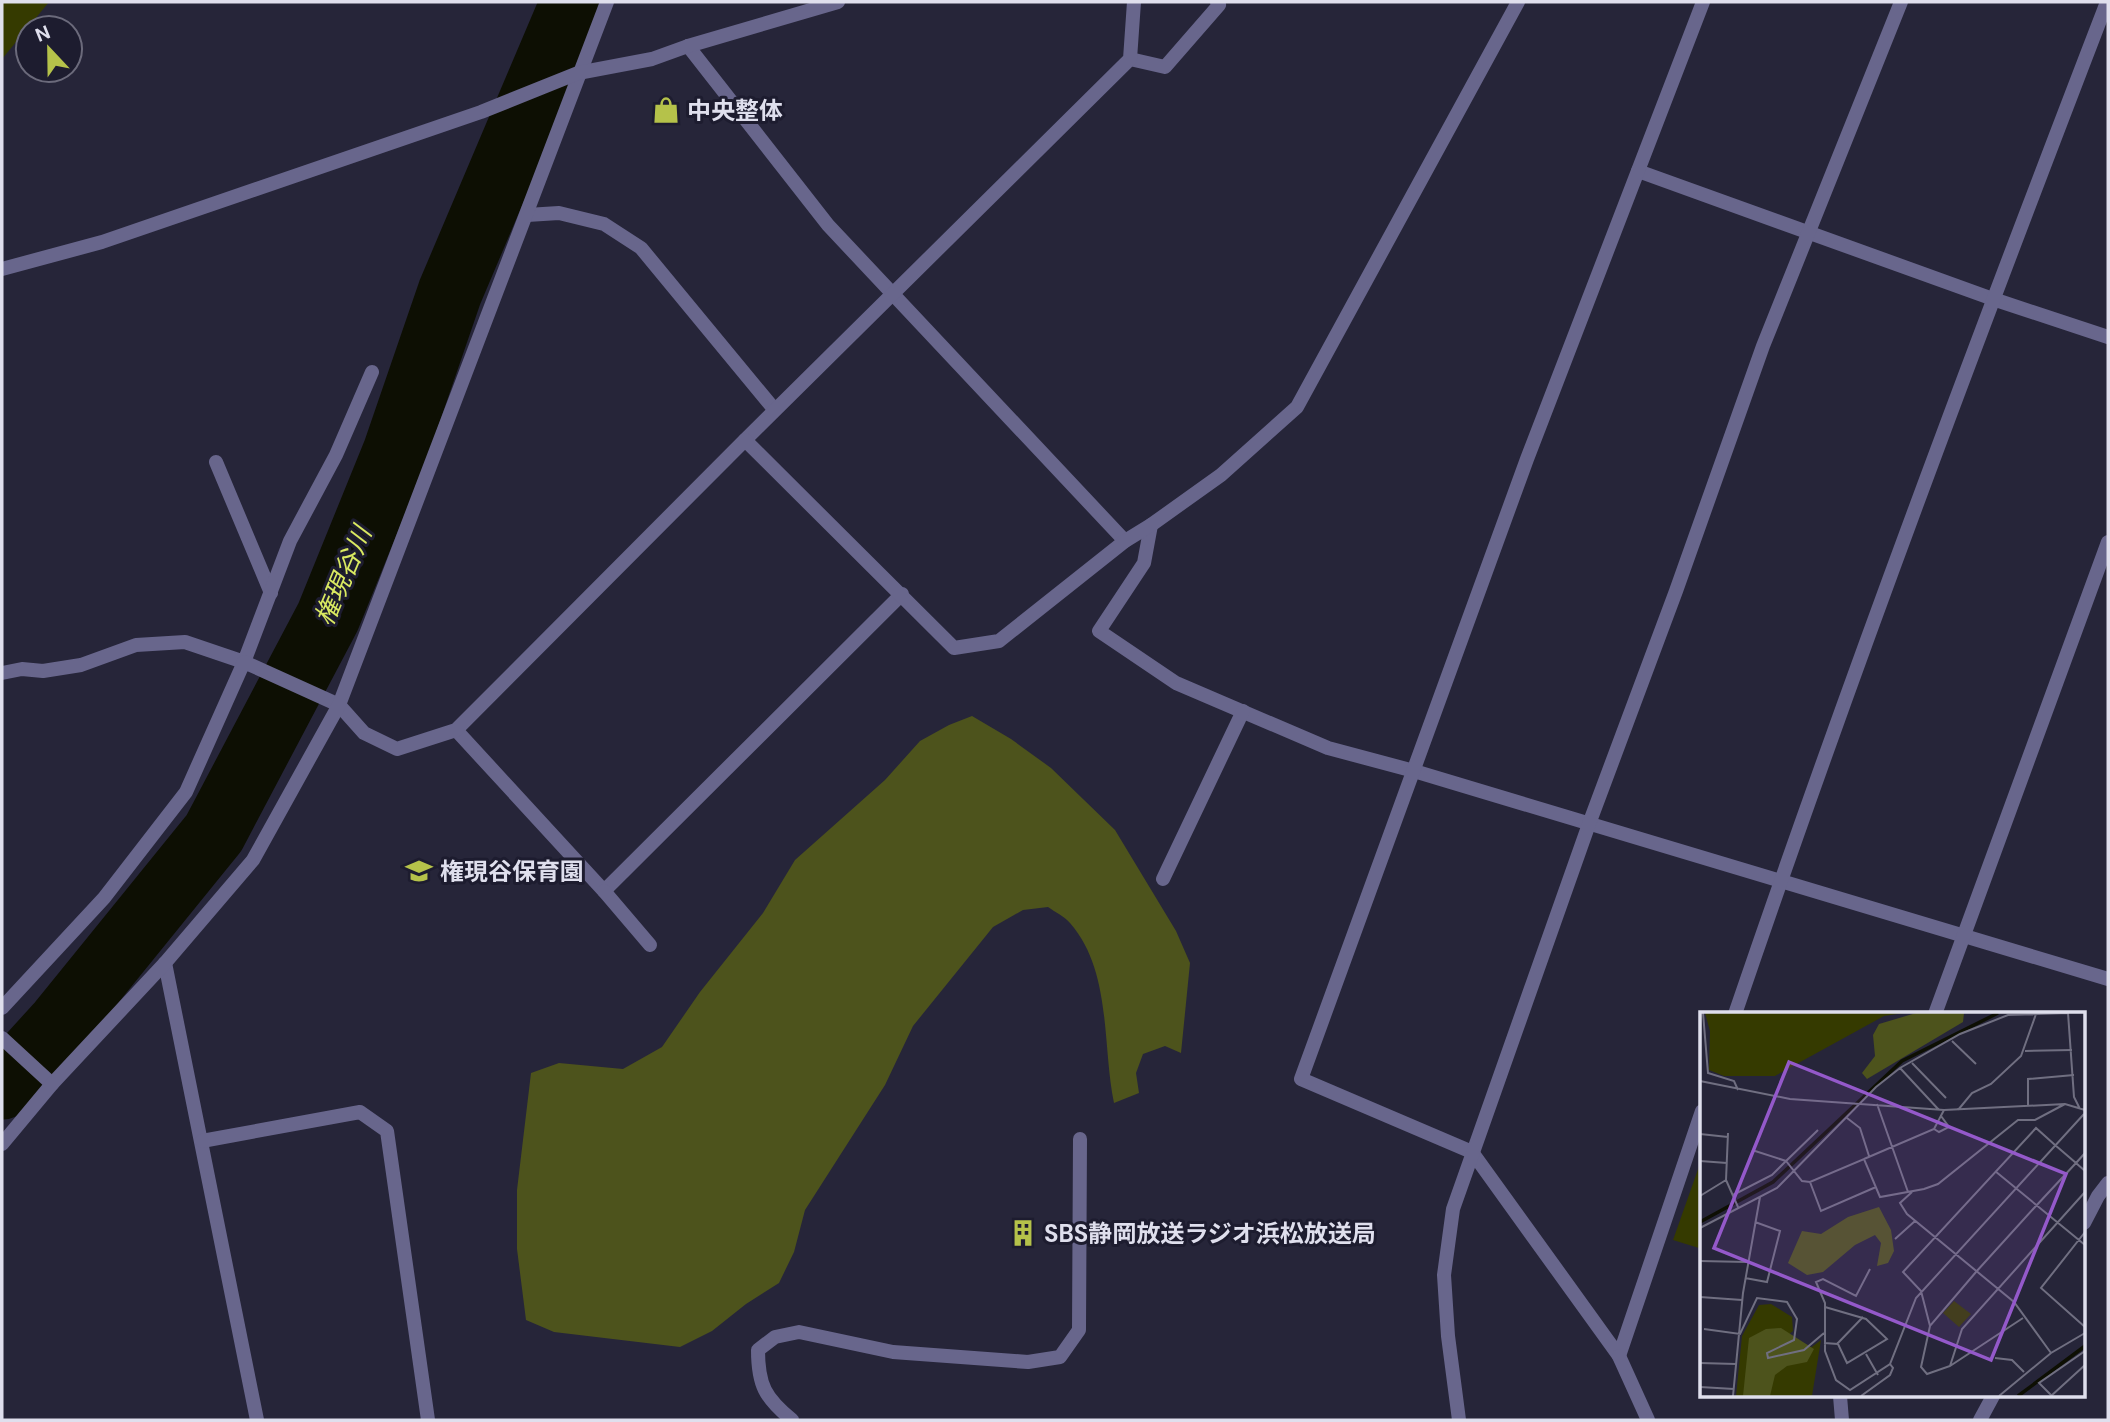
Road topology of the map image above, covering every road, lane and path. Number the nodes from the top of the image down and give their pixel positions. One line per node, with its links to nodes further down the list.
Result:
1 (607, 2): 11 (street)
2 (838, 2): 9 (street)
3 (1134, 2): 10 (street)
4 (1217, 2): 10 (street)
5 (1518, 2): 23 (street)
6 (1703, 2): 12 (street)
7 (1901, 2): 14 (street)
8 (2107, 2): 17 (street)
9 (688, 46): 11 (street); 16 (street)
10 (1130, 59): 16 (street)
11 (578, 73): 13 (street); 15 (street)
12 (1638, 171): 14 (street); 33 (street)
13 (527, 215): 20 (street); 30 (street)
14 (1811, 232): 17 (street); 34 (street)
15 (2, 269)
16 (892, 293): 20 (street); 24 (street)
17 (1993, 299): 18 (street); 36 (street)
18 (2108, 337)
19 (372, 372): 26 (street)
20 (774, 409): 21 (street)
21 (745, 440): 27 (street); 32 (street)
22 (216, 462): 26 (street)
23 (1152, 525): 24 (street); 31 (street)
24 (1125, 541): 27 (street)
25 (2108, 542): 38 (street)
26 (271, 593): 28 (street)
27 (902, 594): 37 (street)
28 (244, 662): 29 (street); 30 (street); 42 (street)
29 (2, 673)
30 (339, 705): 32 (street); 40 (street)
31 (1242, 711): 33 (street); 35 (street)
32 (456, 730): 37 (street)
33 (1414, 771): 34 (street); 51 (street)
34 (1589, 824): 36 (street); 51 (street)
35 (1163, 879)
36 (1781, 881): 38 (street); 43 (street)
37 (604, 891): 39 (street)
38 (1964, 935): 41 (street); 44 (street)
39 (650, 945)
40 (165, 963): 46 (street); 49 (street)
41 (2108, 979)
42 (2, 1008)
43 (1736, 1012)
44 (1936, 1012)
45 (2, 1038): 46 (street)
46 (52, 1084): 50 (street)
47 (1700, 1117): 54 (street)
48 (1080, 1139): 59 (street)
49 (202, 1141): 57 (street); 58 (street)
50 (2, 1144)
51 (1472, 1152): 54 (street); 60 (street)
52 (2108, 1183): 53 (street)
53 (2086, 1219)
54 (1619, 1356): 61 (street)
55 (1840, 1398): 62 (street)
56 (1992, 1398): 63 (street)
57 (257, 1420)
58 (428, 1420)
59 (792, 1420)
60 (1460, 1420)
61 (1648, 1420)
62 (1842, 1420)
63 (1980, 1420)

